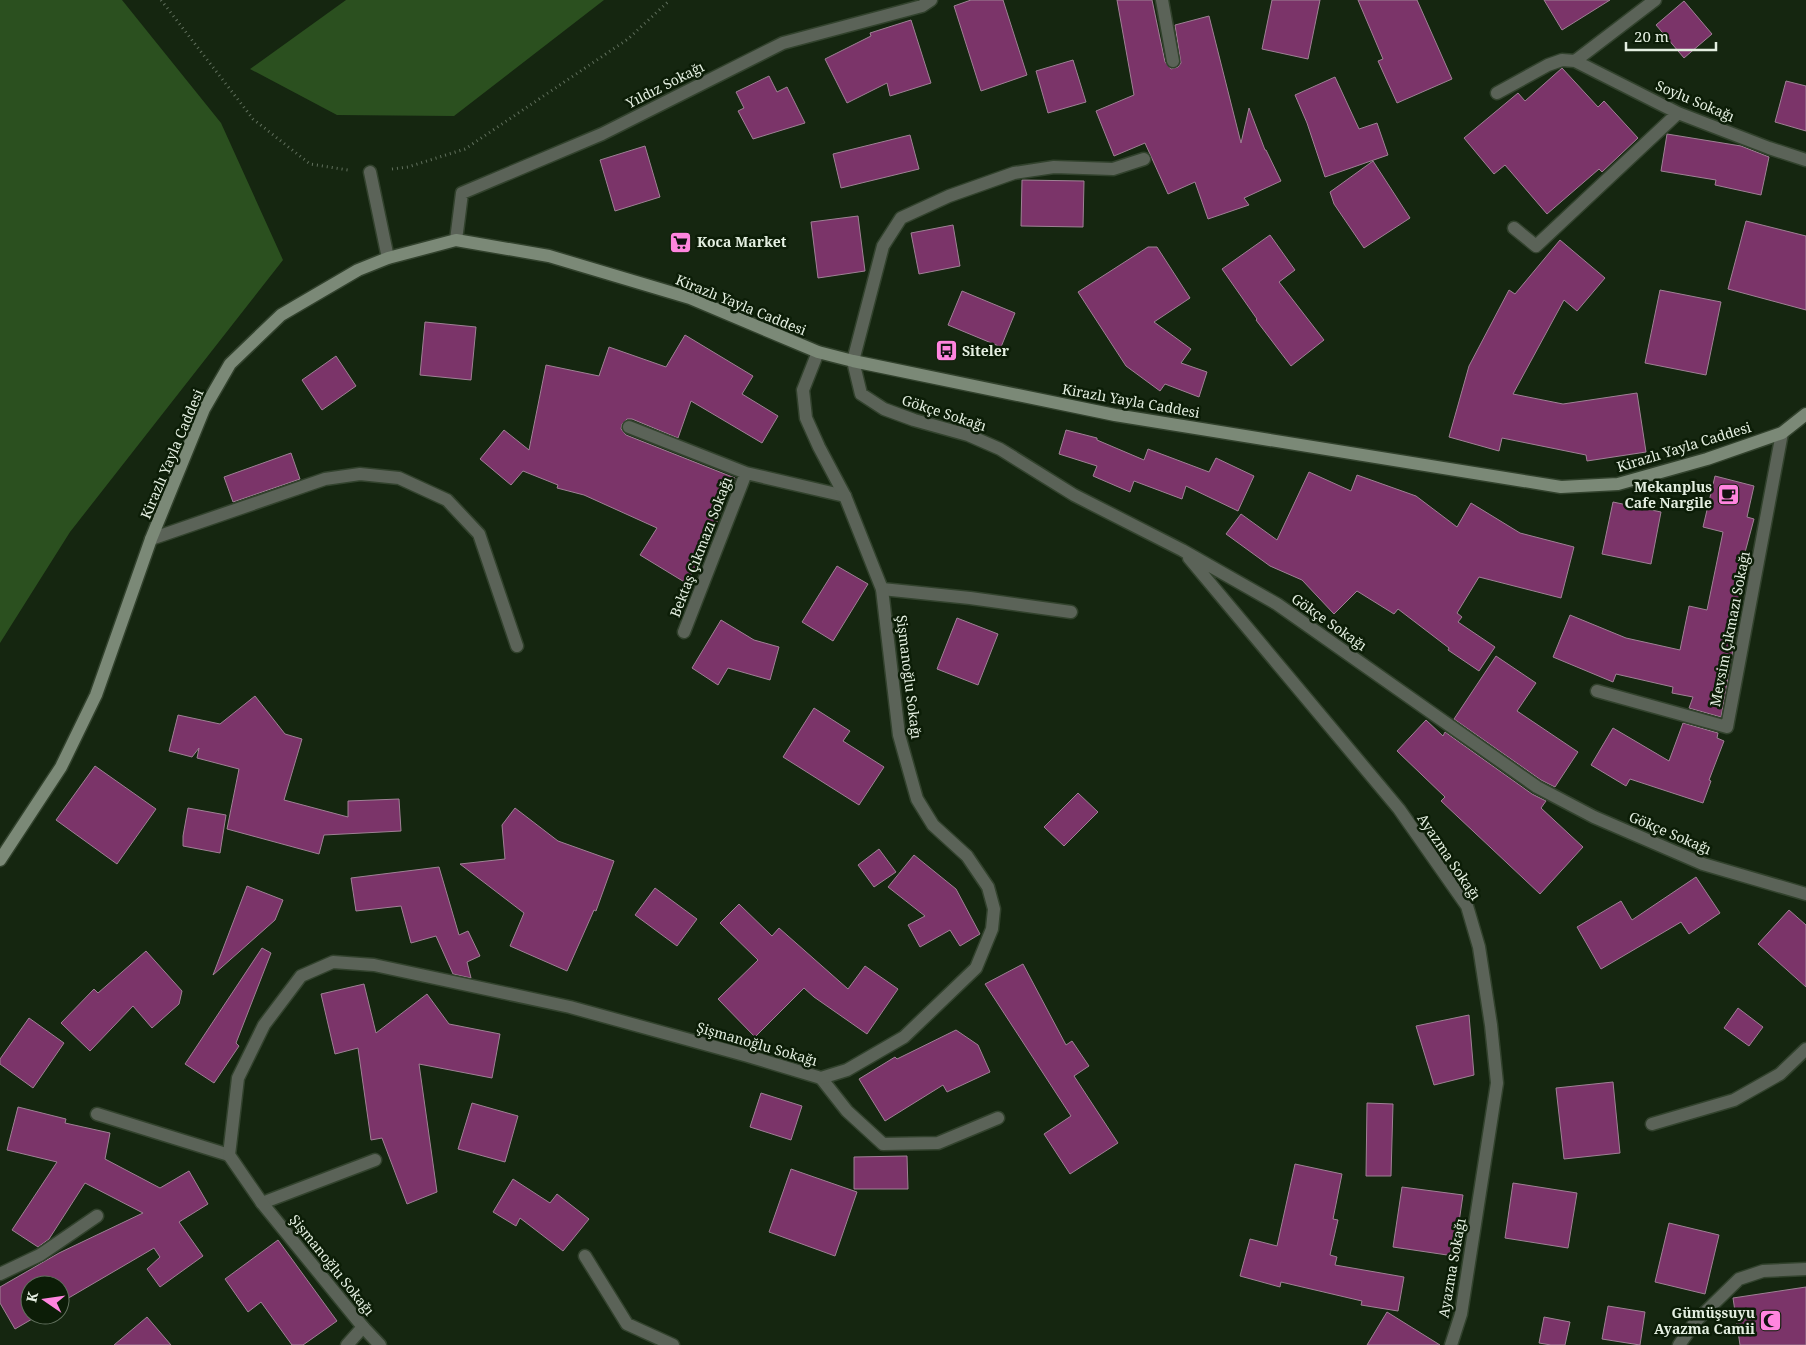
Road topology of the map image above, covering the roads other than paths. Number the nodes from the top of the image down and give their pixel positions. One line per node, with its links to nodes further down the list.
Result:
1 (931, 0): 12 (street, Yıldız Sokağı)
2 (1162, 0): 4 (street)
3 (1655, 0): 5 (street)
4 (1173, 61)
5 (1575, 61): 6 (street); 7 (street, Soylu Sokağı)
6 (1497, 94)
7 (1678, 113): 9 (street, Soylu Sokağı); 11 (street)
8 (1144, 159): 15 (street)
9 (1806, 160)
10 (370, 172): 13 (street)
11 (1514, 228)
12 (456, 240): 13 (main road, Kirazlı Yayla Caddesi); 14 (main road, Kirazlı Yayla Caddesi)
13 (388, 258): 21 (main road, Kirazlı Yayla Caddesi)
14 (818, 352): 15 (main road, Kirazlı Yayla Caddesi); 20 (street, Şişmanoğlu Sokağı)
15 (853, 361): 18 (main road, Kirazlı Yayla Caddesi); 22 (street, Gökçe Sokağı)
16 (1806, 414): 18 (main road, Kirazlı Yayla Caddesi)
17 (629, 427): 19 (street, Bektaş Çıkmazı Sokağı)
18 (1782, 433): 27 (street, Mevsim Çıkmazı Sokağı)
19 (746, 472): 20 (street, Bektaş Çıkmazı Sokağı); 25 (street, Bektaş Çıkmazı Sokağı)
20 (844, 496): 23 (street, Şişmanoğlu Sokağı)
21 (152, 539): 26 (street); 28 (main road, Kirazlı Yayla Caddesi)
22 (1182, 550): 29 (street, Gökçe Sokağı); 46 (street, Ayazma Sokağı)
23 (882, 589): 24 (street); 31 (street, Şişmanoğlu Sokağı)
24 (1071, 612)
25 (684, 632)
26 (517, 646)
27 (1597, 691)
28 (0, 860)
29 (1806, 894)
30 (1806, 1049): 34 (street)
31 (821, 1078): 33 (street); 35 (street, Şişmanoğlu Sokağı)
32 (97, 1114): 35 (street)
33 (998, 1118)
34 (1652, 1124)
35 (229, 1155): 37 (street, Şişmanoğlu Sokağı)
36 (375, 1160): 37 (street)
37 (262, 1203): 42 (street, Şişmanoğlu Sokağı)
38 (97, 1216): 41 (street)
39 (585, 1256): 45 (street)
40 (1806, 1269): 47 (street)
41 (0, 1274)
42 (363, 1327): 43 (street); 44 (street, Şişmanoğlu Sokağı)
43 (346, 1345)
44 (380, 1345)
45 (674, 1345)
46 (1451, 1345)
47 (1679, 1345)

